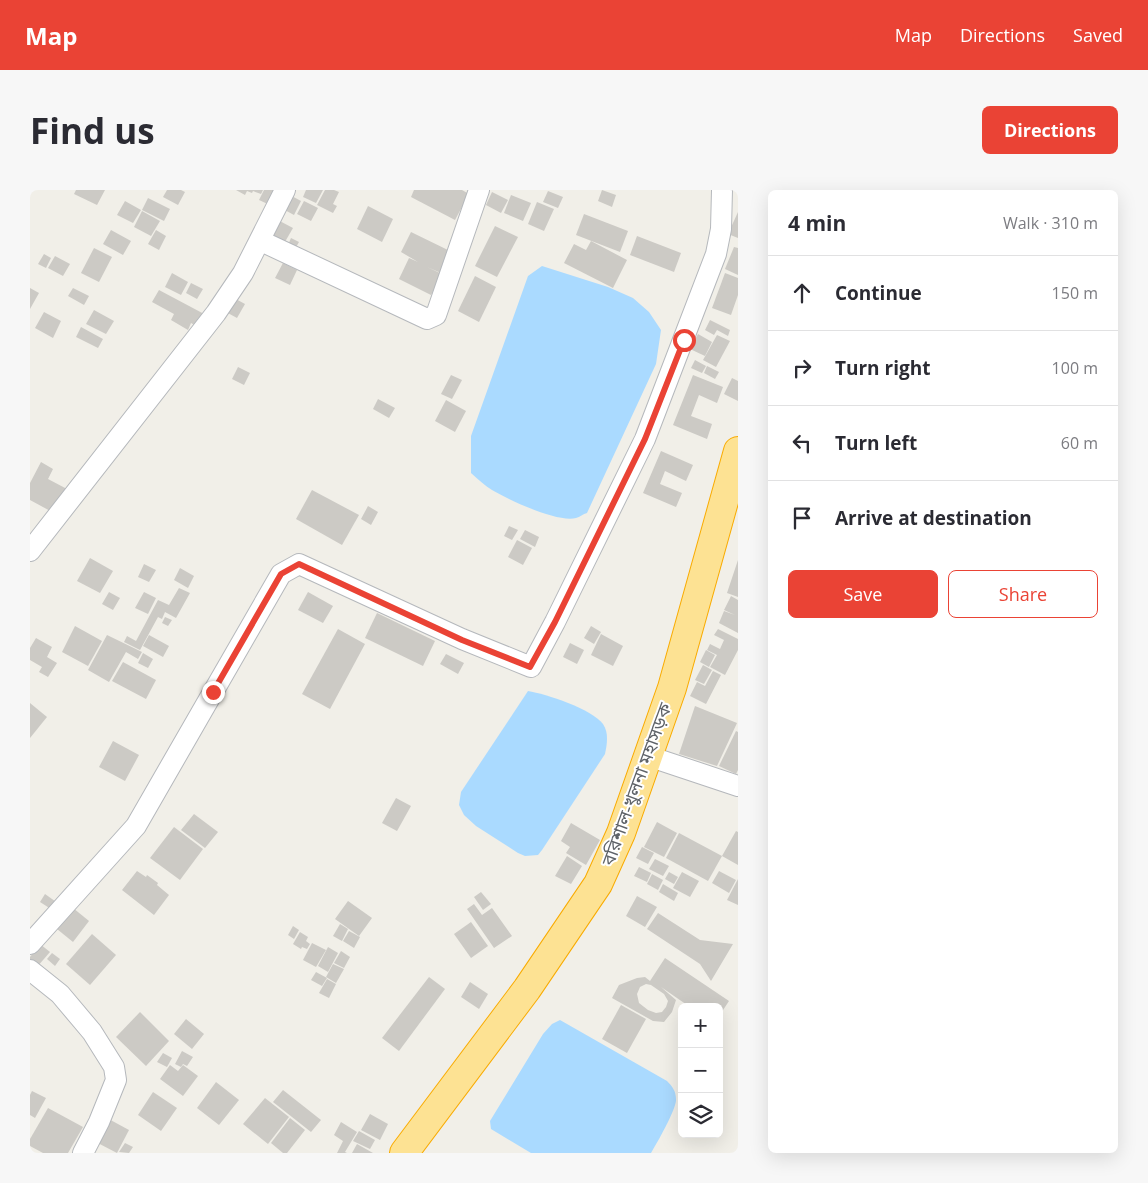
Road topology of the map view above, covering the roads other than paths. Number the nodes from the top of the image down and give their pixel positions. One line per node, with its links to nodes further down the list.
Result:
1 (285, 190): 4 (street)
2 (479, 190): 4 (street)
3 (722, 190): 9 (street)
4 (261, 241): 6 (street)
5 (738, 451): 7 (highway, বরিশাল-খুলনা মহাসড়ক)
6 (30, 551)
7 (648, 756): 8 (street); 12 (highway, বরিশাল-খুলনা মহাসড়ক)
8 (738, 786)
9 (30, 944)
10 (30, 970): 11 (street)
11 (83, 1153)
12 (404, 1153)

